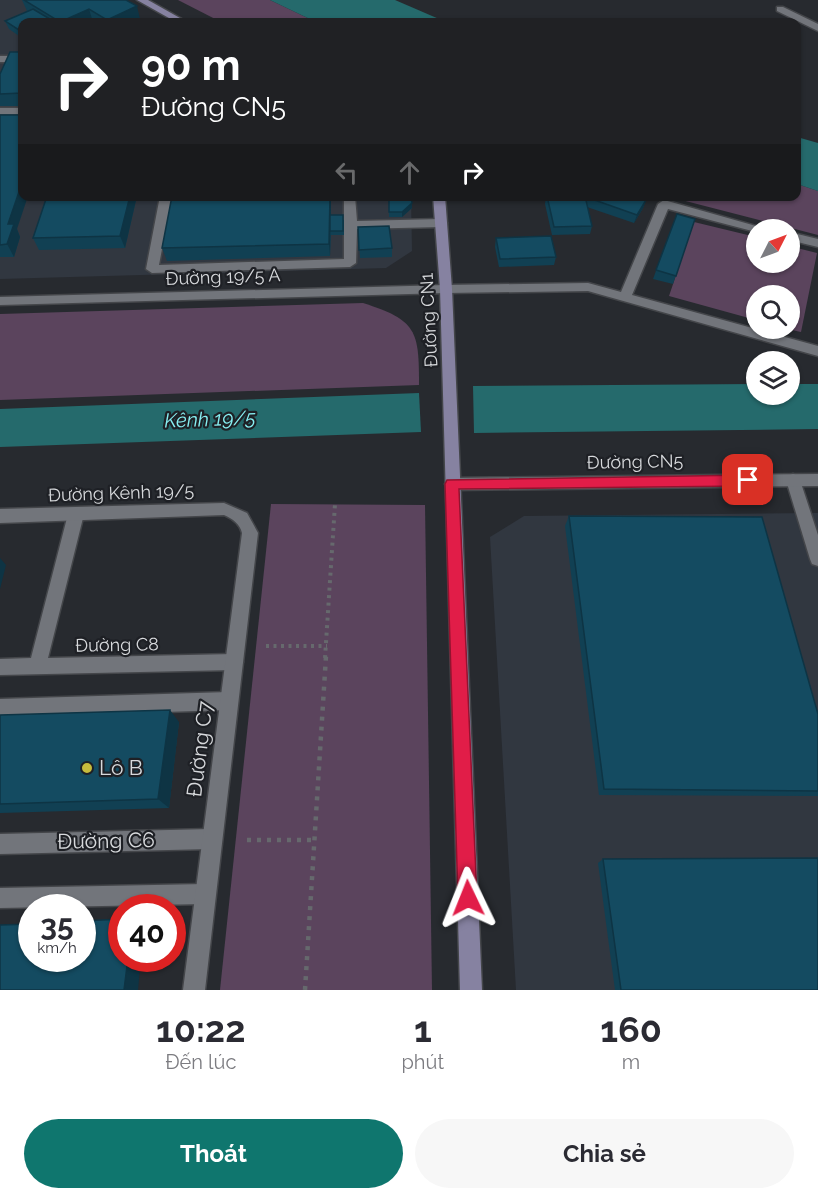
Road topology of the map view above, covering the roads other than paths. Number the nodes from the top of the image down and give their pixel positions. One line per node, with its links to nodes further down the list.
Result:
1 (141, 0): 3 (street)
2 (780, 9): 4 (street)
3 (175, 18)
4 (798, 18)
5 (801, 20): 6 (street)
6 (818, 28)
7 (0, 59): 8 (street)
8 (18, 59)
9 (0, 111): 10 (street)
10 (18, 111)
11 (165, 201): 15 (street)
12 (351, 201): 15 (street)
13 (439, 201): 14 (street, Đường CN1)
14 (441, 223): 15 (street); 19 (street, Đường CN1)
15 (351, 225)
16 (746, 225): 20 (street)
17 (800, 239): 18 (street)
18 (818, 243)
19 (446, 289): 20 (street, Đường 19/5 A); 21 (street, Đường 19/5 A); 25 (street, Đường CN1)
20 (625, 297): 22 (street, Đường 19/5 A)
21 (0, 301)
22 (818, 351)
23 (793, 480): 24 (street, Đường CN5); 25 (street, Đường CN5); 29 (street)
24 (818, 480)
25 (452, 484): 40 (street, Đường CN1)
26 (76, 514): 27 (street, Đường Kênh 19/5); 28 (street, Đường Kênh 19/5); 31 (street)
27 (0, 516)
28 (241, 516): 30 (street, Đường C7)
29 (818, 559)
30 (234, 662): 31 (street, Đường C8); 33 (street, Đường C7)
31 (37, 666): 32 (street, Đường C8)
32 (0, 667)
33 (229, 701): 34 (street); 35 (street, Đường C7)
34 (0, 708)
35 (211, 839): 36 (street, Đường C6); 37 (street, Đường C7)
36 (0, 844)
37 (204, 894): 38 (street); 39 (street, Đường C7)
38 (0, 898)
39 (194, 990)
40 (471, 990)

